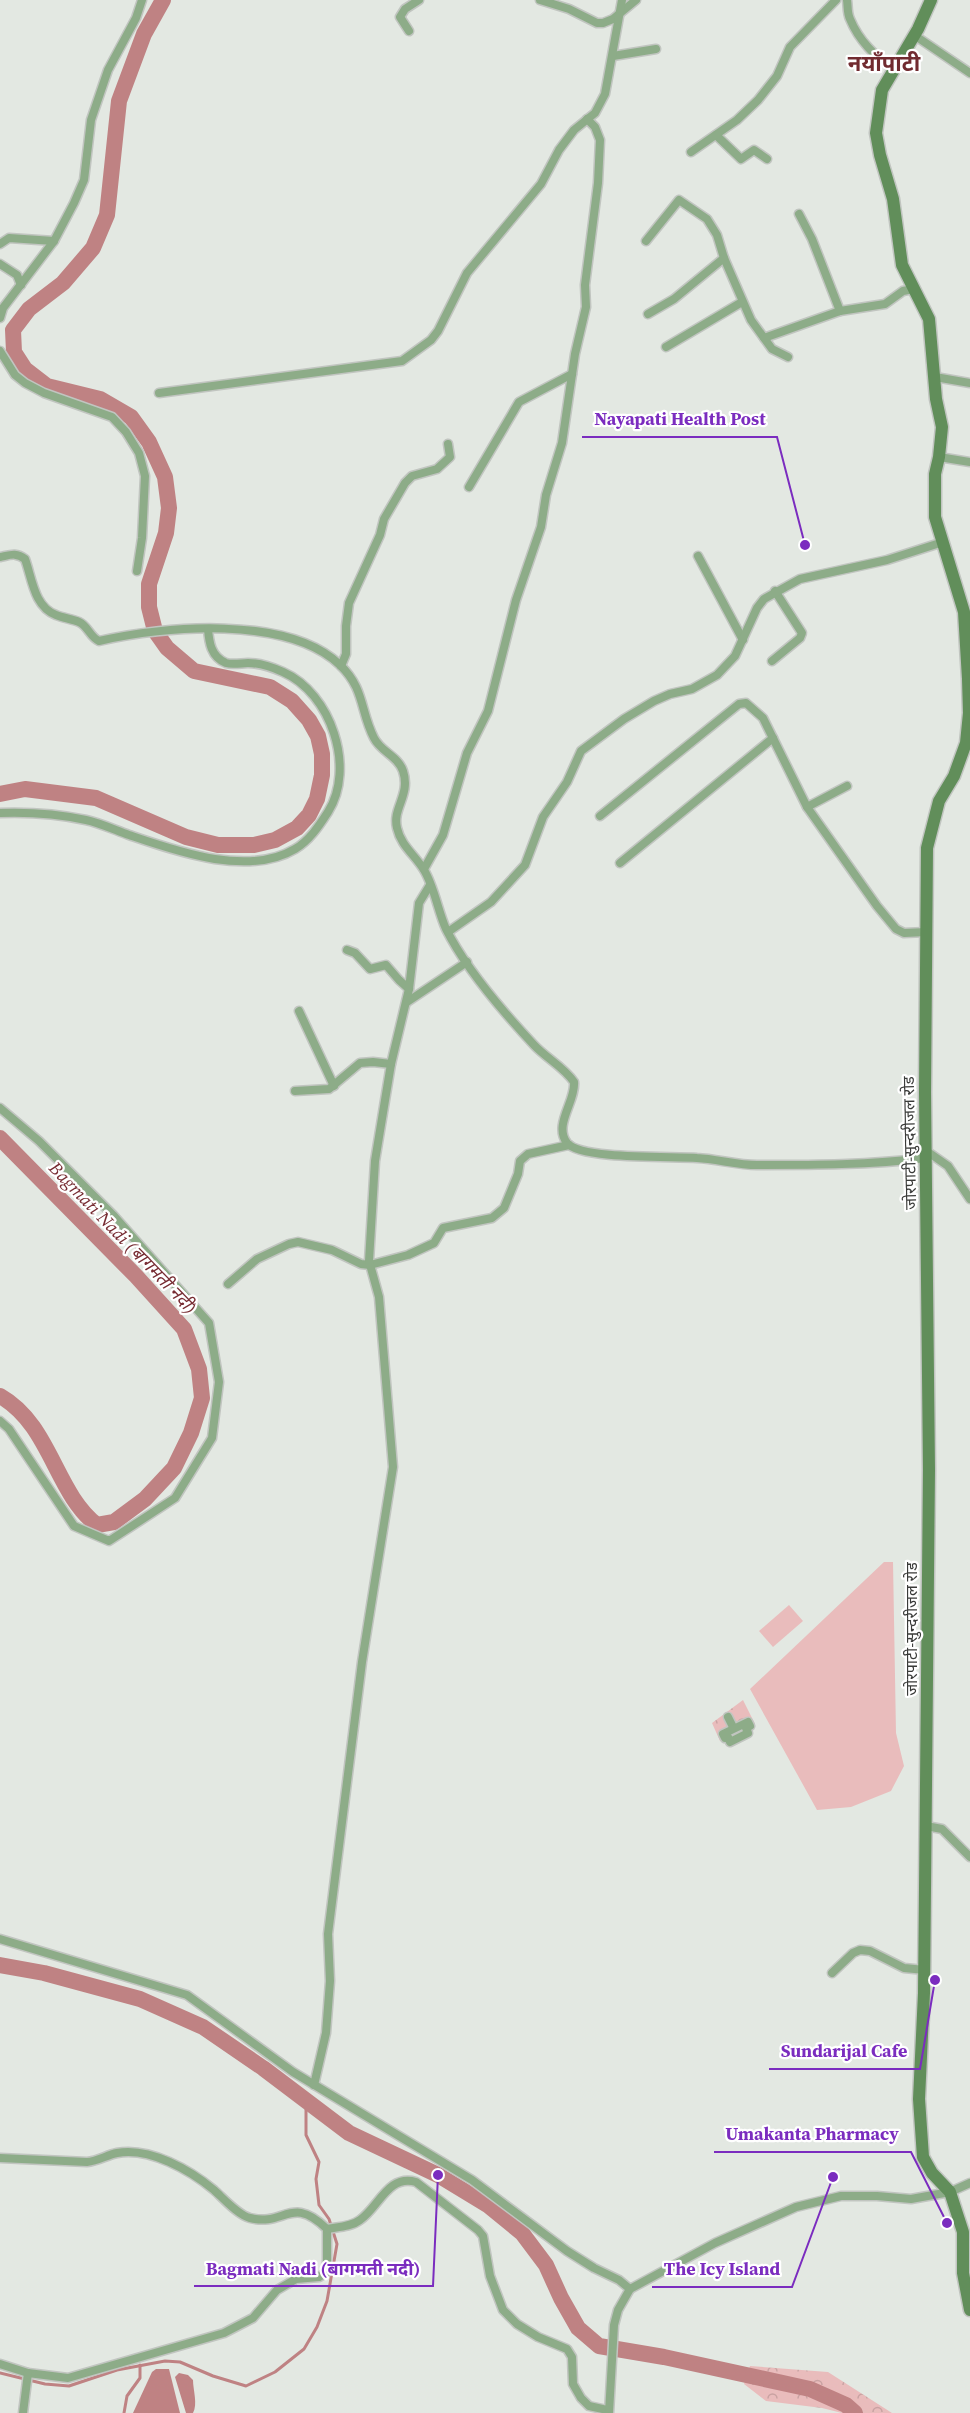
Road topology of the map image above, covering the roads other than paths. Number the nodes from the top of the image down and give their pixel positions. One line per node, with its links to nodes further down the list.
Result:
1 (142, 0): 21 (street)
2 (419, 0): 10 (street)
3 (540, 0): 8 (street)
4 (636, 0): 9 (street)
5 (836, 0): 17 (street)
6 (847, 0): 14 (street)
7 (931, 0): 11 (main road, जोरपाटी-सुन्दरीजल रोड)
8 (568, 4): 9 (street)
9 (622, 5): 13 (street)
10 (410, 32)
11 (914, 35): 14 (main road, जोरपाटी-सुन्दरीजल रोड); 15 (street)
12 (656, 49): 13 (street)
13 (613, 56): 16 (street)
14 (894, 70): 27 (main road, जोरपाटी-सुन्दरीजल रोड)
15 (970, 73)
16 (587, 120): 36 (street); 39 (street)
17 (716, 135): 18 (street); 19 (street)
18 (691, 152)
19 (766, 159)
20 (799, 214): 29 (street)
21 (54, 241): 23 (street); 26 (street)
22 (646, 241): 24 (street)
23 (0, 244)
24 (724, 258): 28 (street); 30 (street)
25 (0, 264): 26 (street)
26 (21, 285): 31 (street)
27 (913, 289): 29 (street); 37 (main road, जोरपाटी-सुन्दरीजल रोड)
28 (742, 302): 32 (street); 33 (street)
29 (840, 311): 32 (street)
30 (648, 314)
31 (0, 318)
32 (764, 338): 35 (street)
33 (666, 347)
34 (0, 351): 47 (street)
35 (788, 357)
36 (572, 374): 43 (street); 60 (street)
37 (935, 377): 38 (street); 41 (main road, जोरपाटी-सुन्दरीजल रोड)
38 (970, 383)
39 (159, 393)
40 (448, 444): 52 (street)
41 (939, 457): 42 (street); 44 (main road, जोरपाटी-सुन्दरीजल रोड)
42 (970, 462)
43 (469, 487)
44 (943, 542): 48 (street); 53 (main road, जोरपाटी-सुन्दरीजल रोड)
45 (698, 556): 50 (street)
46 (0, 557): 49 (street)
47 (136, 571)
48 (775, 591): 50 (street); 51 (street)
49 (208, 629): 52 (street); 57 (street)
50 (743, 640): 62 (street)
51 (772, 661)
52 (341, 666): 60 (street)
53 (969, 691): 63 (main road, जोरपाटी-सुन्दरीजल रोड)
54 (773, 738): 56 (street); 58 (street); 59 (street)
55 (847, 786): 56 (street)
56 (807, 807): 63 (street)
57 (0, 813)
58 (600, 816)
59 (620, 862)
60 (424, 869): 61 (street)
61 (430, 885): 62 (street); 66 (street)
62 (448, 932): 65 (street)
63 (927, 932): 74 (main road, जोरपाटी-सुन्दरीजल रोड)
64 (347, 950): 66 (street)
65 (467, 962): 67 (street); 73 (street)
66 (409, 989): 67 (street)
67 (407, 1002): 69 (street)
68 (299, 1011): 70 (street)
69 (391, 1064): 70 (street); 76 (street)
70 (334, 1086): 71 (street)
71 (295, 1091)
72 (0, 1108): 78 (street)
73 (569, 1145): 74 (street); 76 (street)
74 (926, 1154): 75 (street); 79 (main road, जोरपाटी-सुन्दरीजल रोड)
75 (970, 1199)
76 (370, 1264): 77 (street); 84 (street)
77 (228, 1284)
78 (0, 1421)
79 (926, 1826): 80 (street); 82 (main road, जोरपाटी-सुन्दरीजल रोड)
80 (970, 1857)
81 (0, 1939): 84 (street)
82 (925, 1970): 83 (street); 87 (main road, जोरपाटी-सुन्दरीजल रोड)
83 (832, 1974)
84 (314, 2085): 89 (street)
85 (0, 2158): 88 (street)
86 (970, 2183): 87 (street)
87 (950, 2192): 89 (street); 90 (main road, जोरपाटी-सुन्दरीजल रोड)
88 (327, 2229): 92 (street); 93 (street)
89 (630, 2289): 93 (street)
90 (970, 2310)
91 (0, 2364): 92 (street)
92 (28, 2373): 94 (street)
93 (608, 2412)
94 (23, 2413)

